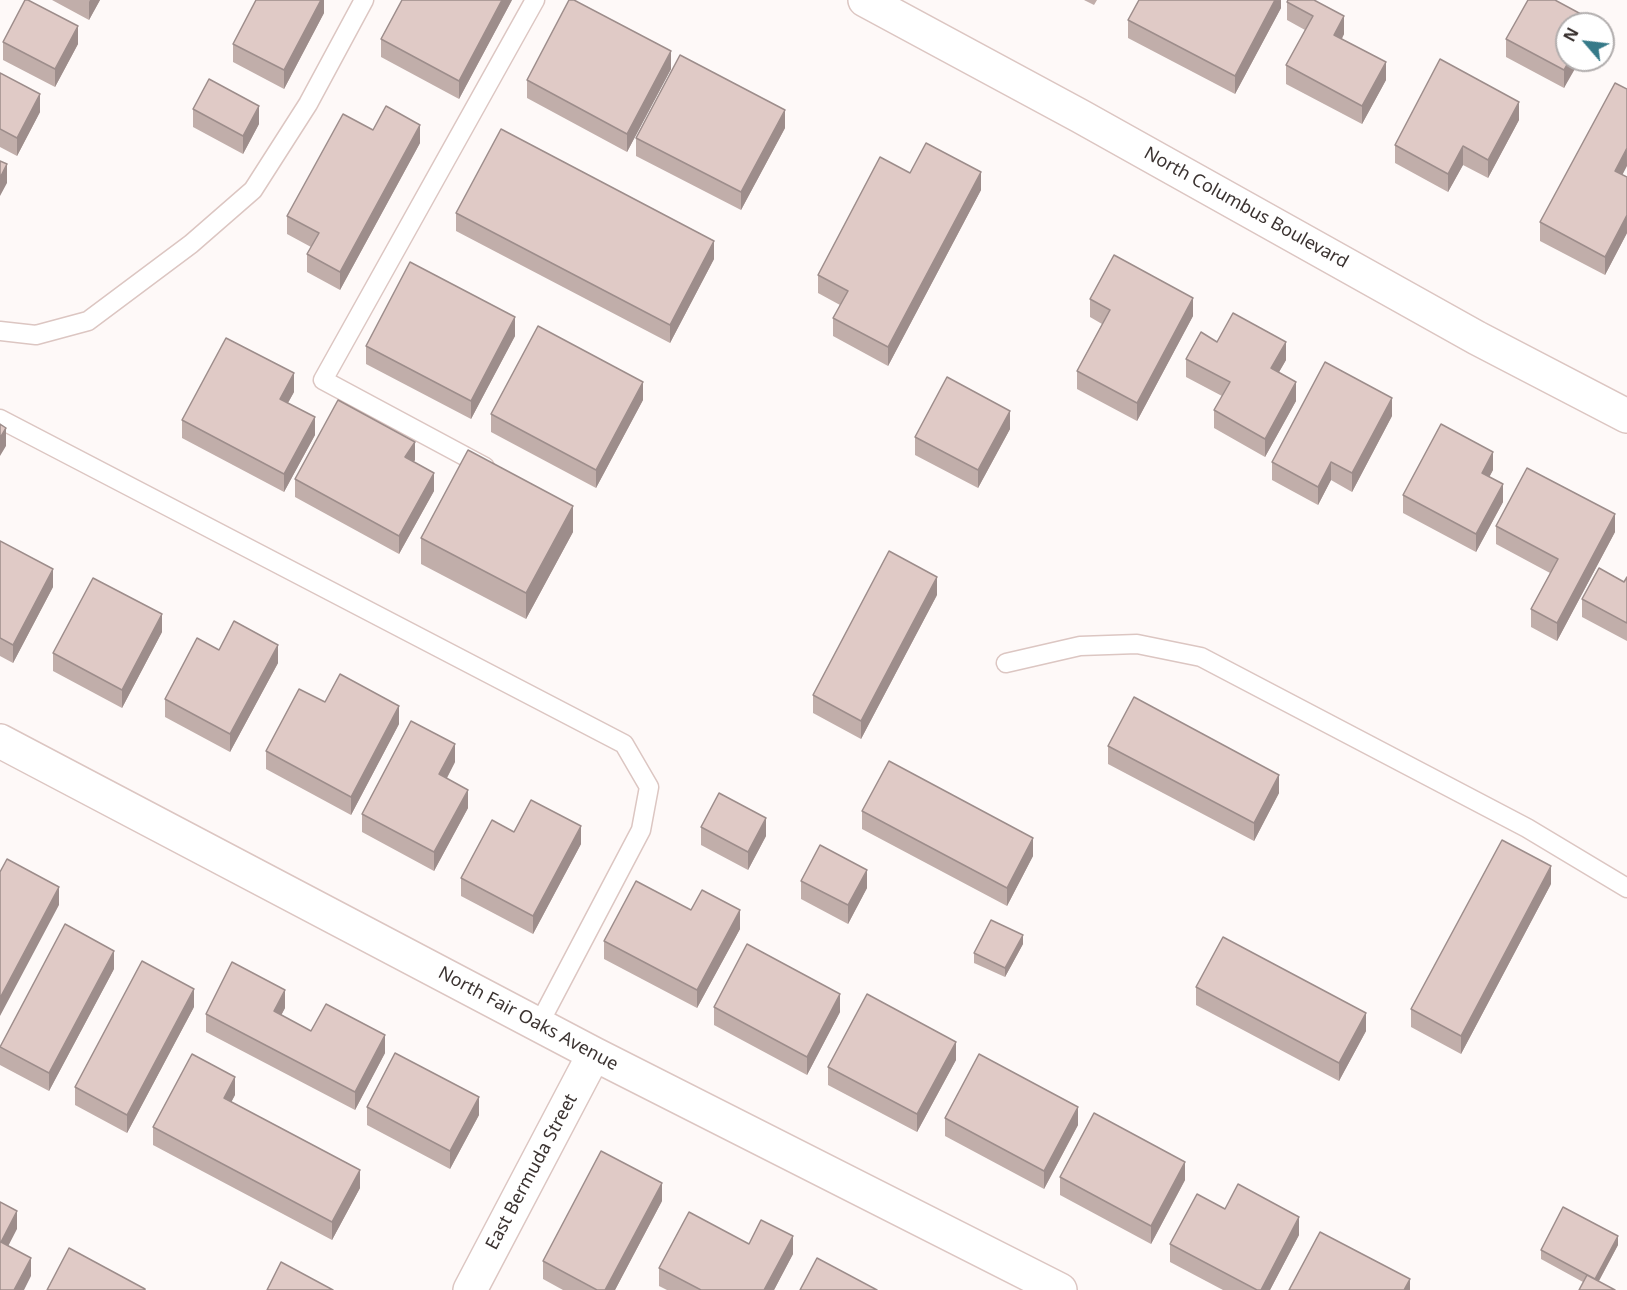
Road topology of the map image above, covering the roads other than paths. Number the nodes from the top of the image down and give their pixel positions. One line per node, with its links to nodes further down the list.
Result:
1 (364, 0): 4 (lane)
2 (535, 0): 7 (lane)
3 (865, 0): 5 (street, North Columbus Boulevard)
4 (0, 331)
5 (1627, 416)
6 (0, 419): 11 (lane)
7 (502, 476)
8 (1006, 663): 10 (lane)
9 (0, 741): 11 (street, North Fair Oaks Avenue)
10 (1627, 888)
11 (539, 1024): 12 (street, North Fair Oaks Avenue)
12 (594, 1054): 13 (street, East Bermuda Street); 14 (street, North Fair Oaks Avenue)
13 (470, 1290)
14 (1060, 1290)

